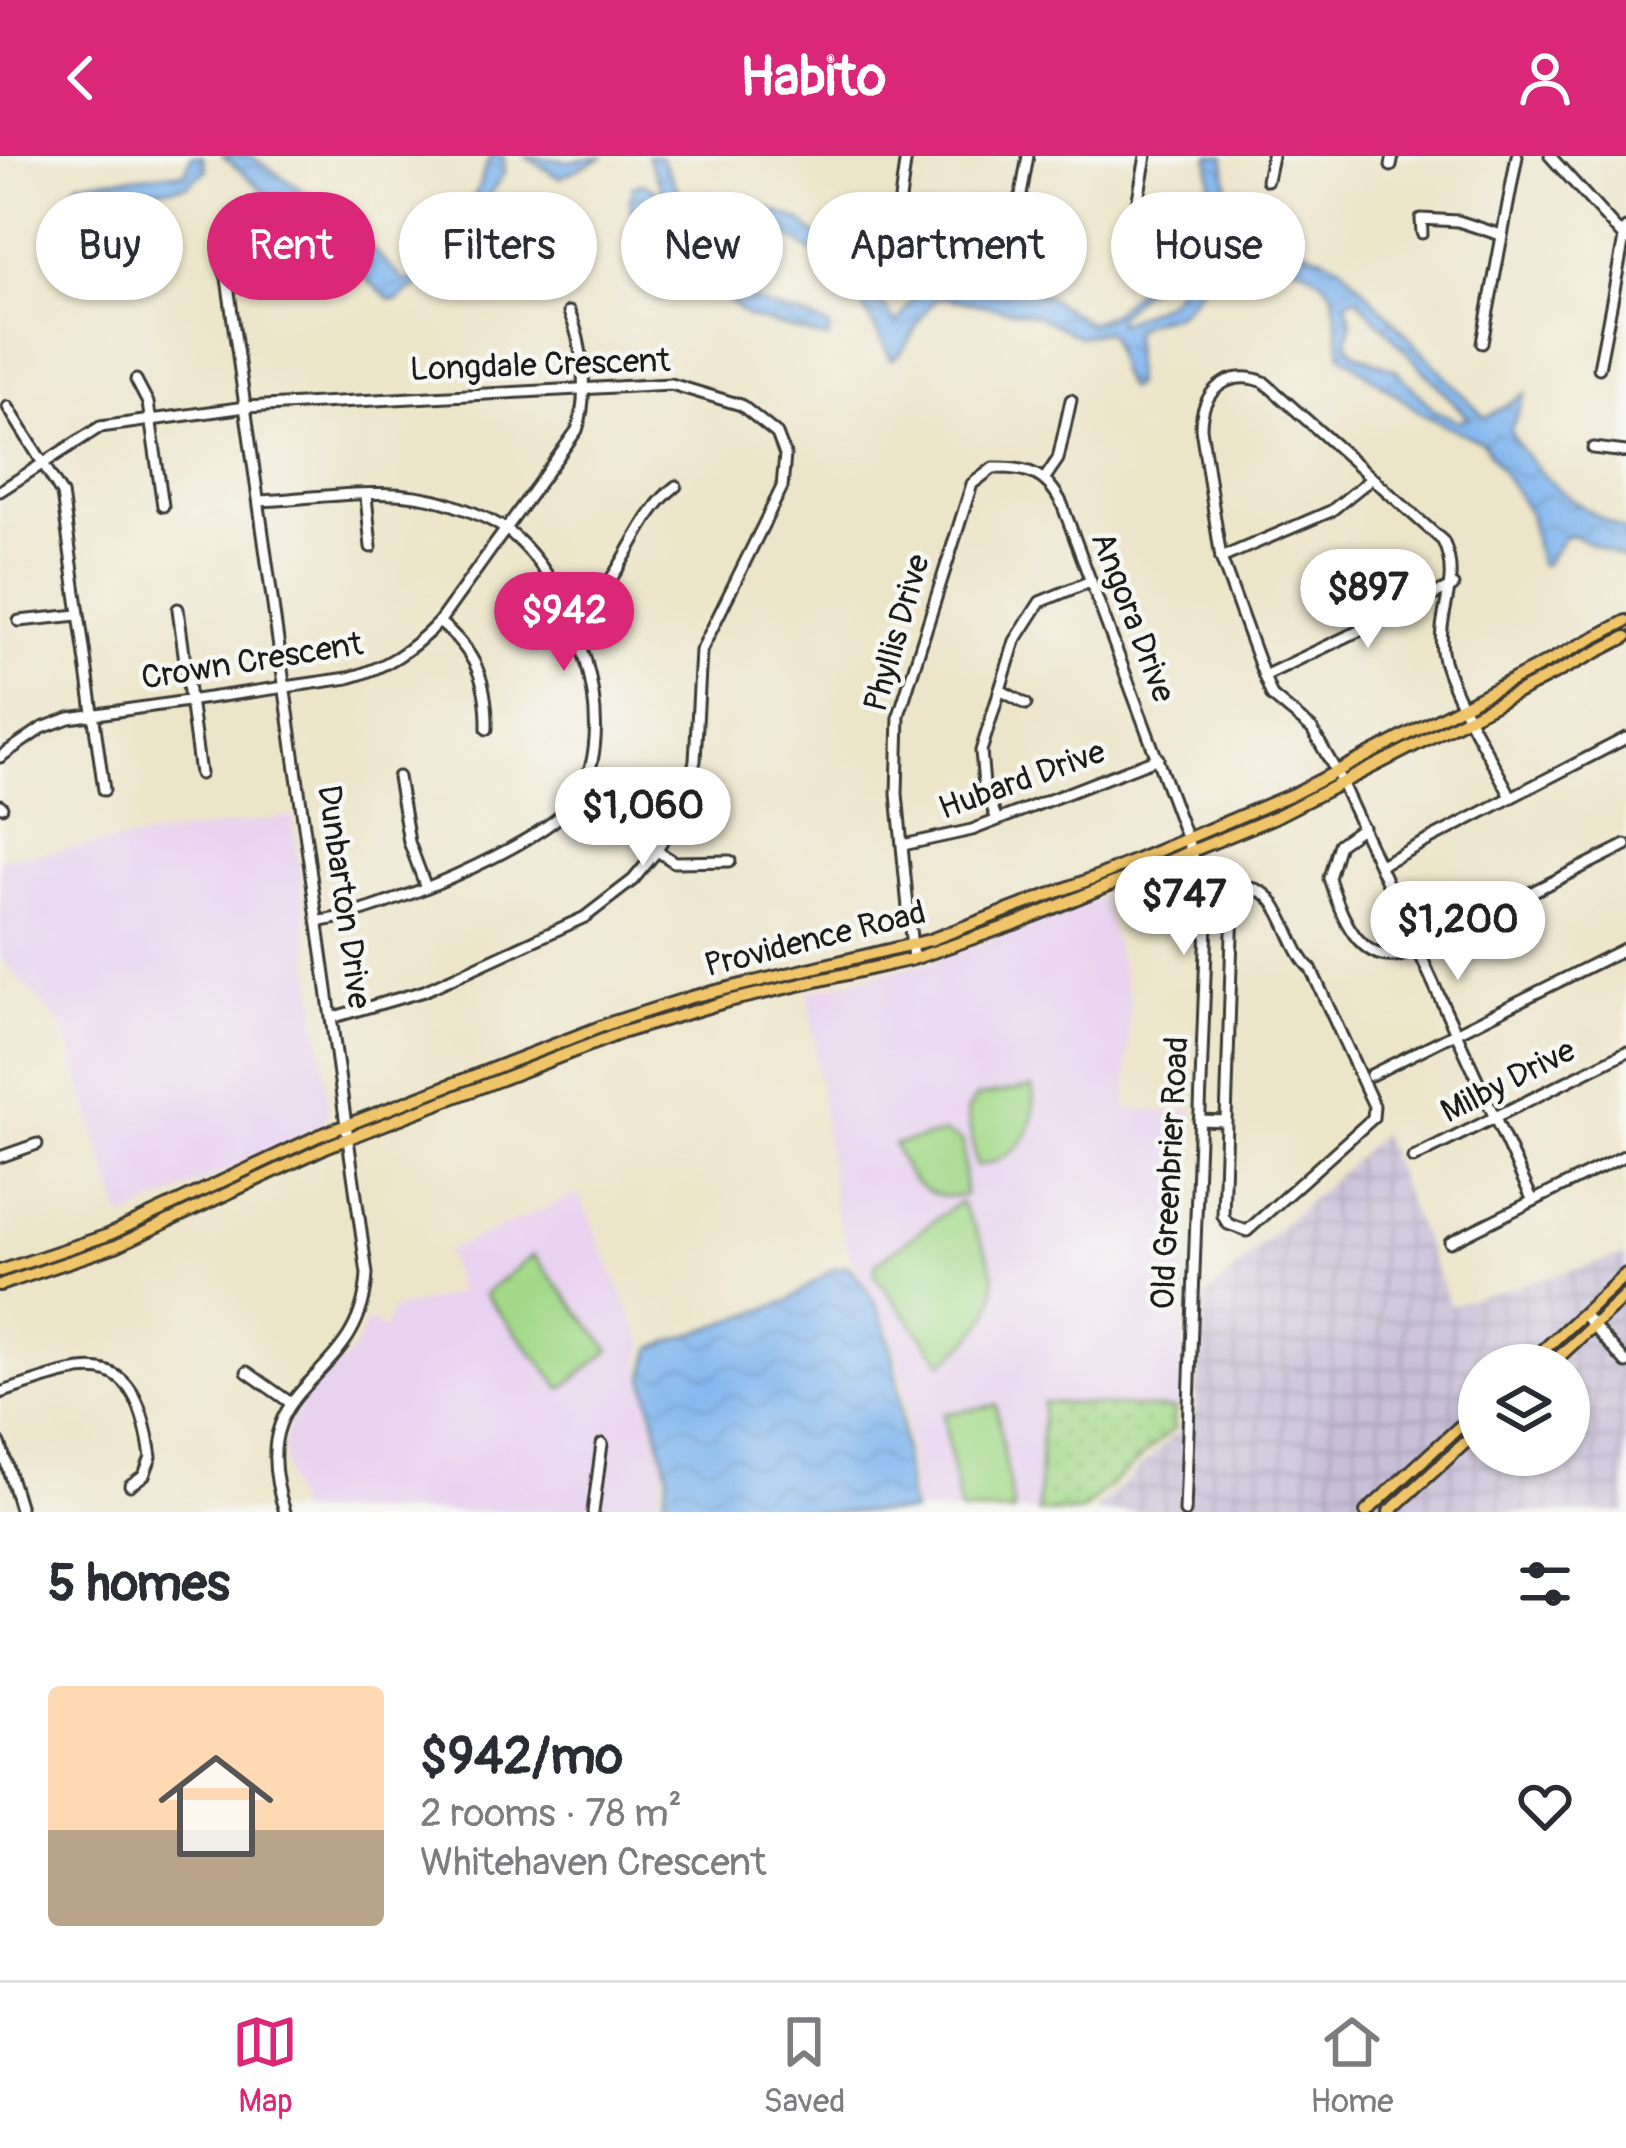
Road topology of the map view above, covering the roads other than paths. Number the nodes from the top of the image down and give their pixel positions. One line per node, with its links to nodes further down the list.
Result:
1 (906, 156): 8 (street)
2 (1028, 156): 9 (street)
3 (1146, 156): 10 (street)
4 (1271, 156): 7 (street)
5 (1516, 156): 12 (street)
6 (1550, 156): 13 (street)
7 (1267, 180)
8 (901, 192)
9 (1022, 192)
10 (1139, 192)
11 (1422, 233): 12 (street)
12 (1501, 235): 16 (street)
13 (1625, 235): 17 (street)
14 (227, 300): 22 (street, Dunbarton Drive)
15 (568, 312): 19 (street, Crown Crescent)
16 (1482, 344)
17 (1599, 368)
18 (136, 380): 23 (street)
19 (580, 387): 22 (street, Longdale Crescent); 34 (street, Crown Crescent); 67 (street, Longdale Crescent)
20 (1071, 400): 27 (street)
21 (8, 407): 26 (street)
22 (246, 407): 23 (street, Longdale Crescent); 32 (street, Dunbarton Drive)
23 (150, 420): 26 (street, Longdale Crescent); 33 (street)
24 (1593, 448): 25 (street)
25 (1626, 452)
26 (44, 460): 30 (street, Longdale Crescent); 41 (street)
27 (1045, 478): 37 (street, Angora Drive); 64 (street, Phyllis Drive)
28 (1372, 478): 36 (street); 36 (street); 38 (street)
29 (676, 486): 40 (street)
30 (0, 491)
31 (366, 496): 32 (street); 34 (street); 35 (street)
32 (260, 501): 46 (street, Dunbarton Drive)
33 (163, 506)
34 (506, 530): 40 (street); 43 (street, Crown Crescent)
35 (371, 547)
36 (1221, 558): 45 (street)
37 (1091, 581): 47 (street); 55 (street, Angora Drive)
38 (1453, 586): 45 (street); 51 (street)
39 (178, 608): 48 (street)
40 (569, 614): 61 (street)
41 (78, 615): 42 (street); 50 (street)
42 (19, 621)
43 (439, 622): 46 (street, Crown Crescent); 52 (street)
44 (1624, 633): 51 (main road, Providence Road)
45 (1264, 676): 58 (street)
46 (288, 687): 48 (street, Crown Crescent); 71 (street, Dunbarton Drive)
47 (1000, 690): 49 (street); 62 (street)
48 (191, 701): 50 (street, Crown Crescent); 56 (street)
49 (1026, 704)
50 (94, 713): 54 (street, Crown Crescent); 59 (street)
51 (1470, 713): 58 (main road, Providence Road); 60 (street)
52 (487, 729)
53 (1626, 738): 60 (street)
54 (0, 757)
55 (1158, 758): 62 (street, Hubard Drive); 65 (street, Angora Drive)
56 (200, 774)
57 (398, 777): 70 (street)
58 (1340, 779): 63 (street); 65 (main road, Providence Road)
59 (104, 790)
60 (1510, 797): 69 (street)
61 (578, 798): 67 (street); 70 (street)
62 (997, 820): 64 (street, Hubard Drive)
63 (1363, 827): 69 (street); 73 (street)
64 (903, 845): 72 (street, Phyllis Drive)
65 (1193, 845): 72 (main road, Providence Road); 75 (main road, Providence Road); 81 (street, Old Greenbrier Road)
66 (1626, 845): 73 (street)
67 (657, 850): 68 (street); 76 (street, Longdale Crescent)
68 (730, 860)
69 (1380, 865): 73 (street)
70 (425, 885): 71 (street)
71 (321, 921): 76 (street, Dunbarton Drive)
72 (915, 944): 75 (street, Phyllis Drive); 83 (main road, Providence Road)
73 (1418, 948): 77 (street)
74 (1626, 948): 77 (street)
75 (913, 958): 83 (main road, Providence Road)
76 (334, 1017): 83 (street, Dunbarton Drive)
77 (1456, 1034): 79 (street); 80 (street)
78 (1626, 1052): 80 (street, Milby Drive)
79 (1371, 1075)
80 (1492, 1119): 87 (street, Milby Drive); 88 (street)
81 (1199, 1120): 82 (street); 112 (street, Old Greenbrier Road)
82 (1226, 1121): 82 (street)
83 (344, 1133): 90 (main road, Providence Road); 92 (main road, Providence Road); 101 (street, Dunbarton Drive)
84 (37, 1144): 86 (street)
85 (1626, 1155): 88 (street)
86 (0, 1156)
87 (1413, 1158)
88 (1534, 1201): 89 (street)
89 (1450, 1242)
90 (0, 1271)
91 (1626, 1274): 94 (main road)
92 (0, 1285)
93 (1626, 1295): 95 (main road)
94 (1583, 1314): 95 (street); 96 (main road)
95 (1593, 1326): 97 (main road); 98 (street)
96 (1550, 1344)
97 (1573, 1344)
98 (1626, 1363)
99 (247, 1372): 101 (street)
100 (0, 1393): 106 (street)
101 (288, 1401): 110 (street)
102 (1458, 1428): 113 (main road)
103 (0, 1443): 107 (street)
104 (602, 1444): 111 (street)
105 (1458, 1449): 114 (main road)
106 (130, 1485)
107 (15, 1492): 108 (street); 109 (street)
108 (0, 1497)
109 (21, 1512)
110 (285, 1512)
111 (593, 1512)
112 (1185, 1512)
113 (1366, 1512)
114 (1389, 1512)

